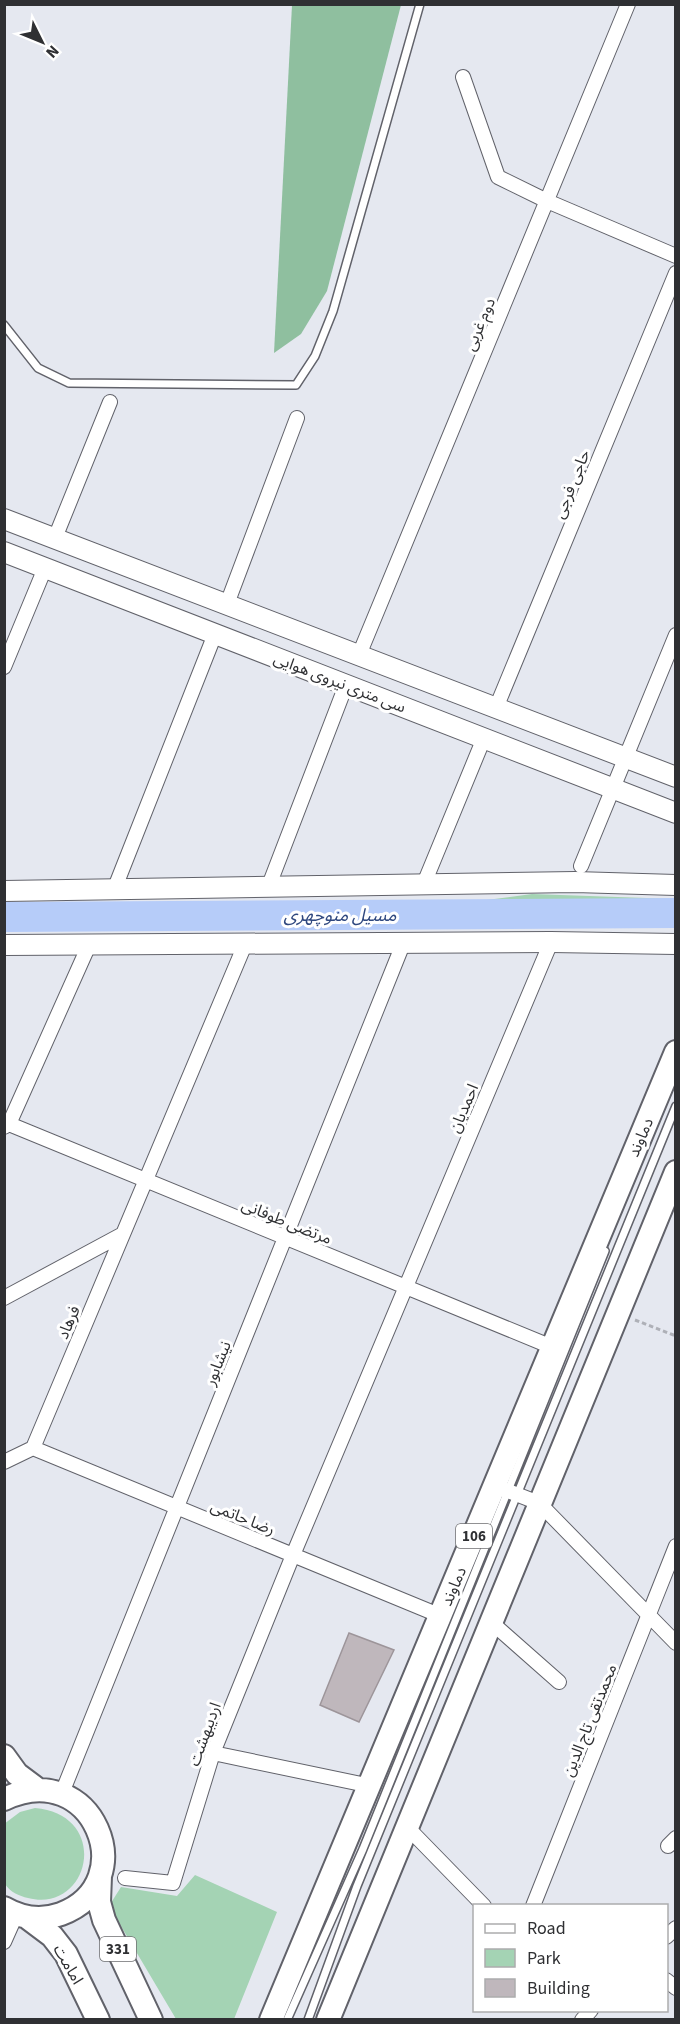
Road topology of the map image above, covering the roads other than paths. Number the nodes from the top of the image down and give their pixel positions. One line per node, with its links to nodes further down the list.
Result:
1 (420, 4): 7 (lane)
2 (628, 4): 4 (street, دوم غربی)
3 (464, 78): 4 (street)
4 (547, 201): 5 (street); 17 (street, دوم غربی)
5 (675, 256)
6 (675, 273): 20 (street, حاجی فرجی)
7 (4, 325)
8 (110, 402): 11 (street)
9 (297, 418): 14 (street)
10 (4, 519): 11 (main road, سی متری نیروی هوایی)
11 (55, 538): 14 (main road, سی متری نیروی هوایی)
12 (4, 552): 13 (main road, سی متری نیروی هوایی)
13 (45, 568): 15 (main road, سی متری نیروی هوایی); 18 (street)
14 (226, 604): 17 (main road, سی متری نیروی هوایی)
15 (215, 634): 19 (main road, سی متری نیروی هوایی); 30 (street)
16 (675, 635): 22 (street)
17 (359, 655): 20 (main road, سی متری نیروی هوایی)
18 (4, 667)
19 (346, 685): 21 (main road, سی متری نیروی هوایی); 29 (street)
20 (496, 708): 22 (main road, سی متری نیروی هوایی)
21 (484, 738): 24 (main road, سی متری نیروی هوایی); 28 (street)
22 (625, 758): 23 (main road, سی متری نیروی هوایی); 24 (street)
23 (675, 777)
24 (613, 788): 25 (main road, سی متری نیروی هوایی); 26 (street)
25 (675, 813)
26 (578, 874): 27 (main road); 28 (main road)
27 (675, 885)
28 (423, 886): 29 (main road)
29 (268, 888): 30 (main road)
30 (114, 890): 31 (main road)
31 (4, 891)
32 (246, 942): 34 (main road); 37 (main road); 42 (street, فرهاد)
33 (551, 942): 34 (main road); 35 (main road); 46 (street, احمدیان)
34 (403, 944): 44 (street, نیشابور)
35 (675, 944)
36 (4, 945): 37 (main road)
37 (88, 945): 40 (street)
38 (675, 1052): 48 (main road, دماوند / 106)
39 (675, 1106): 78 (lane)
40 (7, 1125): 42 (street, مرتضی طوفانی)
41 (675, 1172): 52 (main road)
42 (145, 1181): 43 (street, فرهاد); 44 (street, مرتضی طوفانی)
43 (123, 1234): 47 (street); 49 (street, فرهاد)
44 (285, 1238): 46 (street, مرتضی طوفانی); 53 (street, نیشابور)
45 (609, 1242): 77 (lane)
46 (405, 1287): 48 (street, مرتضی طوفانی); 55 (street, احمدیان)
47 (4, 1298)
48 (552, 1347): 51 (main road, دماوند / 106)
49 (33, 1448): 50 (street); 53 (street, رضا حاتمی)
50 (4, 1462)
51 (495, 1486): 52 (street); 57 (main road, دماوند / 106)
52 (539, 1503): 56 (street); 58 (main road)
53 (177, 1508): 55 (street, رضا حاتمی); 65 (street, نیشابور)
54 (675, 1546): 56 (street, محمدتقی تاج الدین)
55 (293, 1555): 57 (street, رضا حاتمی); 61 (street, اردیبهشت)
56 (648, 1615): 59 (street); 71 (street, محمدتقی تاج الدین)
57 (441, 1616): 63 (main road, دماوند / 106)
58 (491, 1622): 60 (street); 67 (main road)
59 (675, 1643)
60 (559, 1682)
61 (213, 1753): 63 (street); 69 (street, اردیبهشت)
62 (4, 1756): 64 (main road)
63 (370, 1786): 76 (main road, دماوند / 106)
64 (37, 1789): 65 (main road); 66 (main road)
65 (62, 1793): 68 (main road)
66 (4, 1800)
67 (407, 1827): 70 (street); 79 (main road)
68 (100, 1876): 72 (main road); 75 (main road, 331)
69 (125, 1878)
70 (483, 1904)
71 (533, 1904)
72 (16, 1914): 73 (street); 74 (main road, امامت)
73 (4, 1942)
74 (98, 2019)
75 (151, 2019)
76 (272, 2019)
77 (287, 2019)
78 (308, 2019)
79 (328, 2019)

